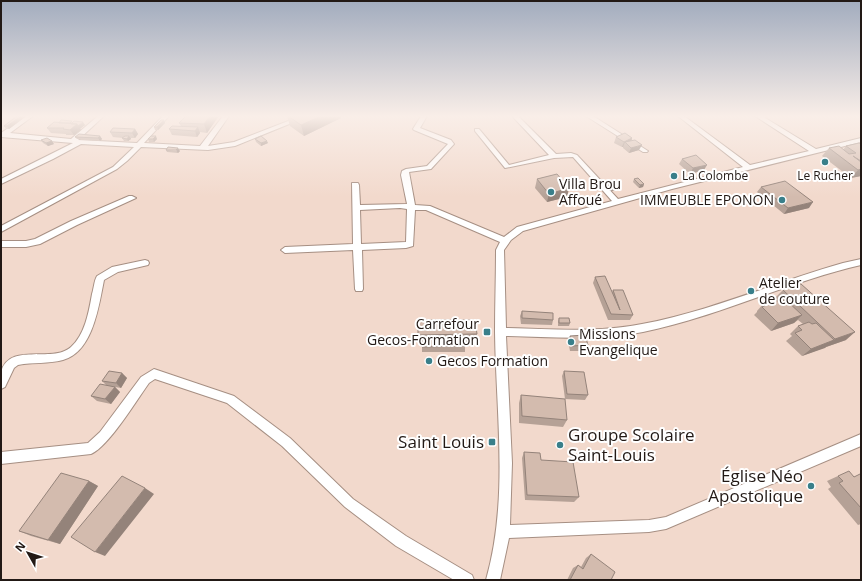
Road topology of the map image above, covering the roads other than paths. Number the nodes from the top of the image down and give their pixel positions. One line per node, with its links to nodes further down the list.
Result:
1 (73, 143): 18 (street)
2 (109, 143): 12 (street)
3 (206, 143): 13 (street)
4 (237, 143): 13 (street)
5 (450, 143): 22 (street)
6 (487, 143): 16 (street)
7 (542, 143): 16 (street)
8 (632, 143): 14 (street)
9 (717, 143): 17 (street)
10 (801, 143): 15 (street)
11 (848, 143): 15 (street)
12 (138, 145): 13 (street); 24 (street)
13 (202, 148)
14 (645, 151)
15 (814, 151): 17 (street)
16 (554, 156): 21 (street)
17 (748, 167): 21 (street)
18 (1, 182)
19 (355, 185): 23 (street)
20 (132, 198): 26 (street)
21 (618, 202): 25 (street)
22 (411, 206): 23 (street); 25 (street); 27 (street)
23 (356, 208): 27 (street)
24 (1, 229)
25 (505, 241): 32 (street)
26 (1, 244)
27 (357, 246): 28 (street); 31 (street)
28 (284, 250)
29 (861, 262): 32 (street)
30 (145, 263): 33 (street)
31 (359, 289)
32 (500, 332): 36 (street)
33 (1, 384)
34 (861, 440): 36 (street)
35 (1, 458): 37 (street)
36 (503, 532): 38 (street)
37 (467, 580)
38 (493, 580)

